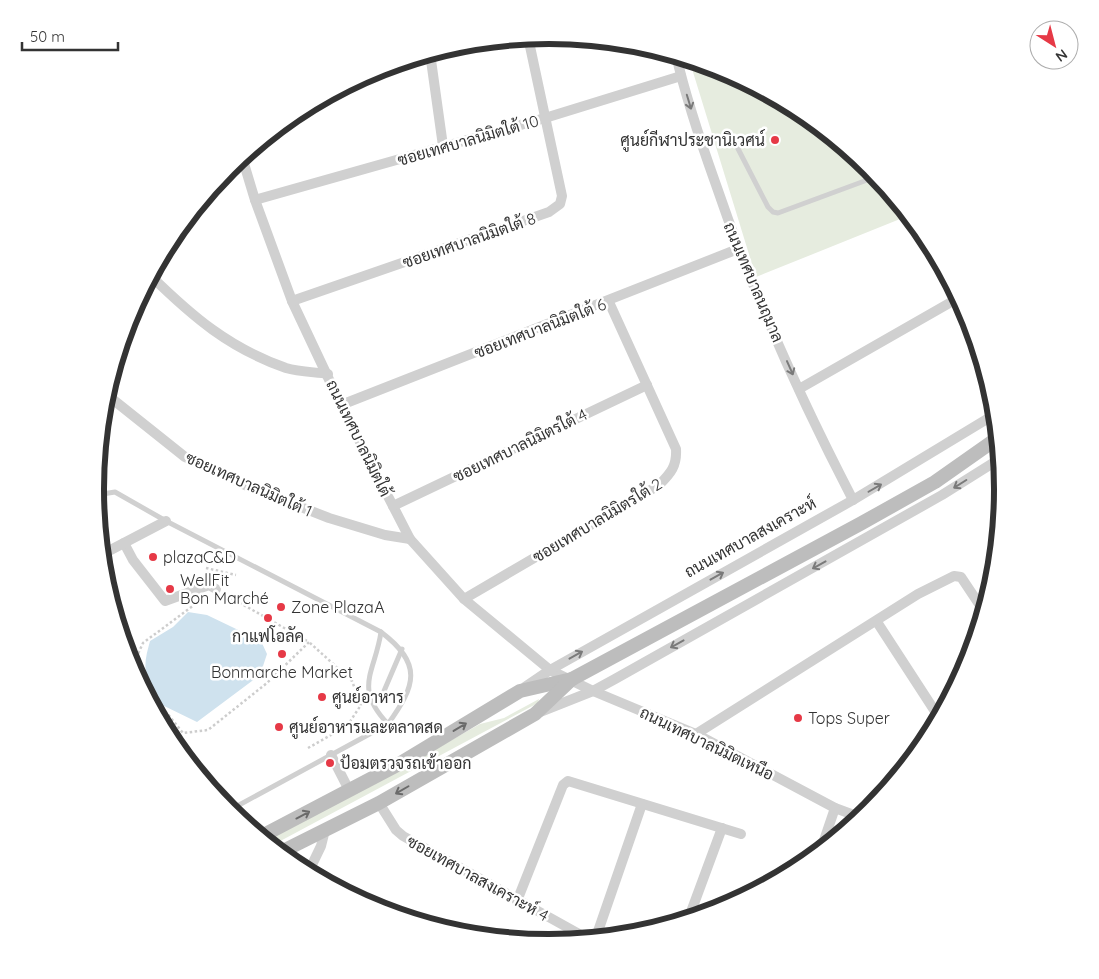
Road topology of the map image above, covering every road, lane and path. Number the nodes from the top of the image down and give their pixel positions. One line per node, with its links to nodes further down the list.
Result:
1 (530, 45): 5 (street, ซอยเทศบาลนิมิตใต้ 8)
2 (431, 60): 7 (street)
3 (678, 63): 4 (street, ถนนเทศบาลนฤมาล)
4 (681, 76): 5 (street, ซอยเทศบาลนิมิตใต้ 10); 6 (street, ถนนเทศบาลนฤมาล, one-way to 6)
5 (545, 118): 7 (street, ซอยเทศบาลนิมิตใต้ 10); 13 (street, ซอยเทศบาลนิมิตใต้ 8)
6 (701, 142): 9 (lane); 11 (street, ถนนเทศบาลนฤมาล)
7 (443, 146): 10 (street, ซอยเทศบาลนิมิตใต้ 10)
8 (244, 165): 10 (street, ถนนเทศบาลนิมิตใต้)
9 (870, 179)
10 (255, 200): 13 (street, ถนนเทศบาลนิมิตใต้)
11 (738, 249): 15 (street, ซอยเทศบาลนิมิตใต้ 6); 18 (street, ถนนเทศบาลนฤมาล, one-way to 18)
12 (156, 281): 16 (street)
13 (292, 301): 16 (street, ถนนเทศบาลนิมิตใต้)
14 (953, 301): 18 (street)
15 (608, 302): 17 (street, ซอยเทศบาลนิมิตรใต้ 2); 20 (street, ซอยเทศบาลนิมิตใต้ 6)
16 (328, 374): 20 (street, ถนนเทศบาลนิมิตใต้)
17 (647, 385): 26 (street, ซอยเทศบาลนิมิตรใต้ 4); 34 (street, ซอยเทศบาลนิมิตรใต้ 2)
18 (799, 389): 25 (street, ถนนเทศบาลนฤมาล)
19 (113, 399): 28 (street, ซอยเทศบาลนิมิตใต้ 1)
20 (341, 405): 26 (street, ถนนเทศบาลนิมิตใต้)
21 (989, 417): 25 (street, ถนนเทศบาลสงเคราะห์, one-way to 21)
22 (992, 442): 42 (street, ถนนเทศบาลสงเคราะห์)
23 (994, 462): 45 (street, ถนนเทศบาลสงเคราะห์, one-way to 45)
24 (104, 494): 27 (lane)
25 (853, 500): 41 (street, ถนนเทศบาลสงเคราะห์, one-way to 25)
26 (393, 506): 28 (street, ถนนเทศบาลนิมิตใต้)
27 (166, 521): 29 (street); 37 (lane)
28 (410, 538): 34 (street, ถนนเทศบาลนิมิตใต้)
29 (124, 543): 30 (street); 33 (street)
30 (108, 551)
31 (206, 568): 32 (path)
32 (236, 575)
33 (216, 589): 38 (path); 40 (path)
34 (464, 599): 41 (street, ถนนเทศบาลนิมิตใต้)
35 (980, 605): 36 (street)
36 (877, 622): 47 (street); 50 (street)
37 (381, 632): 39 (lane); 49 (lane)
38 (309, 642): 46 (path); 51 (path)
39 (402, 649): 43 (lane); 49 (lane)
40 (137, 657)
41 (550, 670): 42 (street, ถนนเทศบาลนิมิตเหนือ); 44 (street, ถนนเทศบาลสงเคราะห์)
42 (572, 679): 44 (street, ถนนเทศบาลสงเคราะห์); 45 (street, ถนนเทศบาลนิมิตเหนือ); 48 (street, ถนนเทศบาลสงเคราะห์)
43 (384, 691)
44 (520, 691): 53 (street, ถนนเทศบาลสงเคราะห์, one-way to 44)
45 (593, 691): 48 (street, ถนนเทศบาลสงเคราะห์); 50 (street, ถนนเทศบาลนิมิตเหนือ)
46 (157, 701)
47 (936, 712)
48 (535, 714): 54 (street, ถนนเทศบาลสงเคราะห์, one-way to 54)
49 (388, 724): 52 (lane)
50 (696, 734): 57 (street, ถนนเทศบาลนิมิตเหนือ)
51 (308, 748)
52 (331, 755): 53 (street); 56 (lane)
53 (349, 790): 61 (street, ถนนเทศบาลสงเคราะห์, one-way to 53)
54 (379, 803): 60 (street, ถนนเทศบาลสงเคราะห์); 66 (street, ซอยเทศบาลสงเคราะห์ 4)
55 (642, 804): 59 (street); 66 (street); 68 (street)
56 (236, 807)
57 (835, 808): 58 (street, ถนนเทศบาลนิมิตเหนือ); 63 (street)
58 (854, 815)
59 (722, 828): 62 (street); 67 (street)
60 (325, 830): 64 (street, ถนนเทศบาลสงเคราะห์); 65 (street)
61 (266, 834)
62 (741, 834)
63 (824, 841)
64 (287, 849)
65 (311, 866)
66 (517, 901): 69 (street, ซอยเทศบาลสงเคราะห์ 4)
67 (691, 913)
68 (598, 932)
69 (579, 934)

